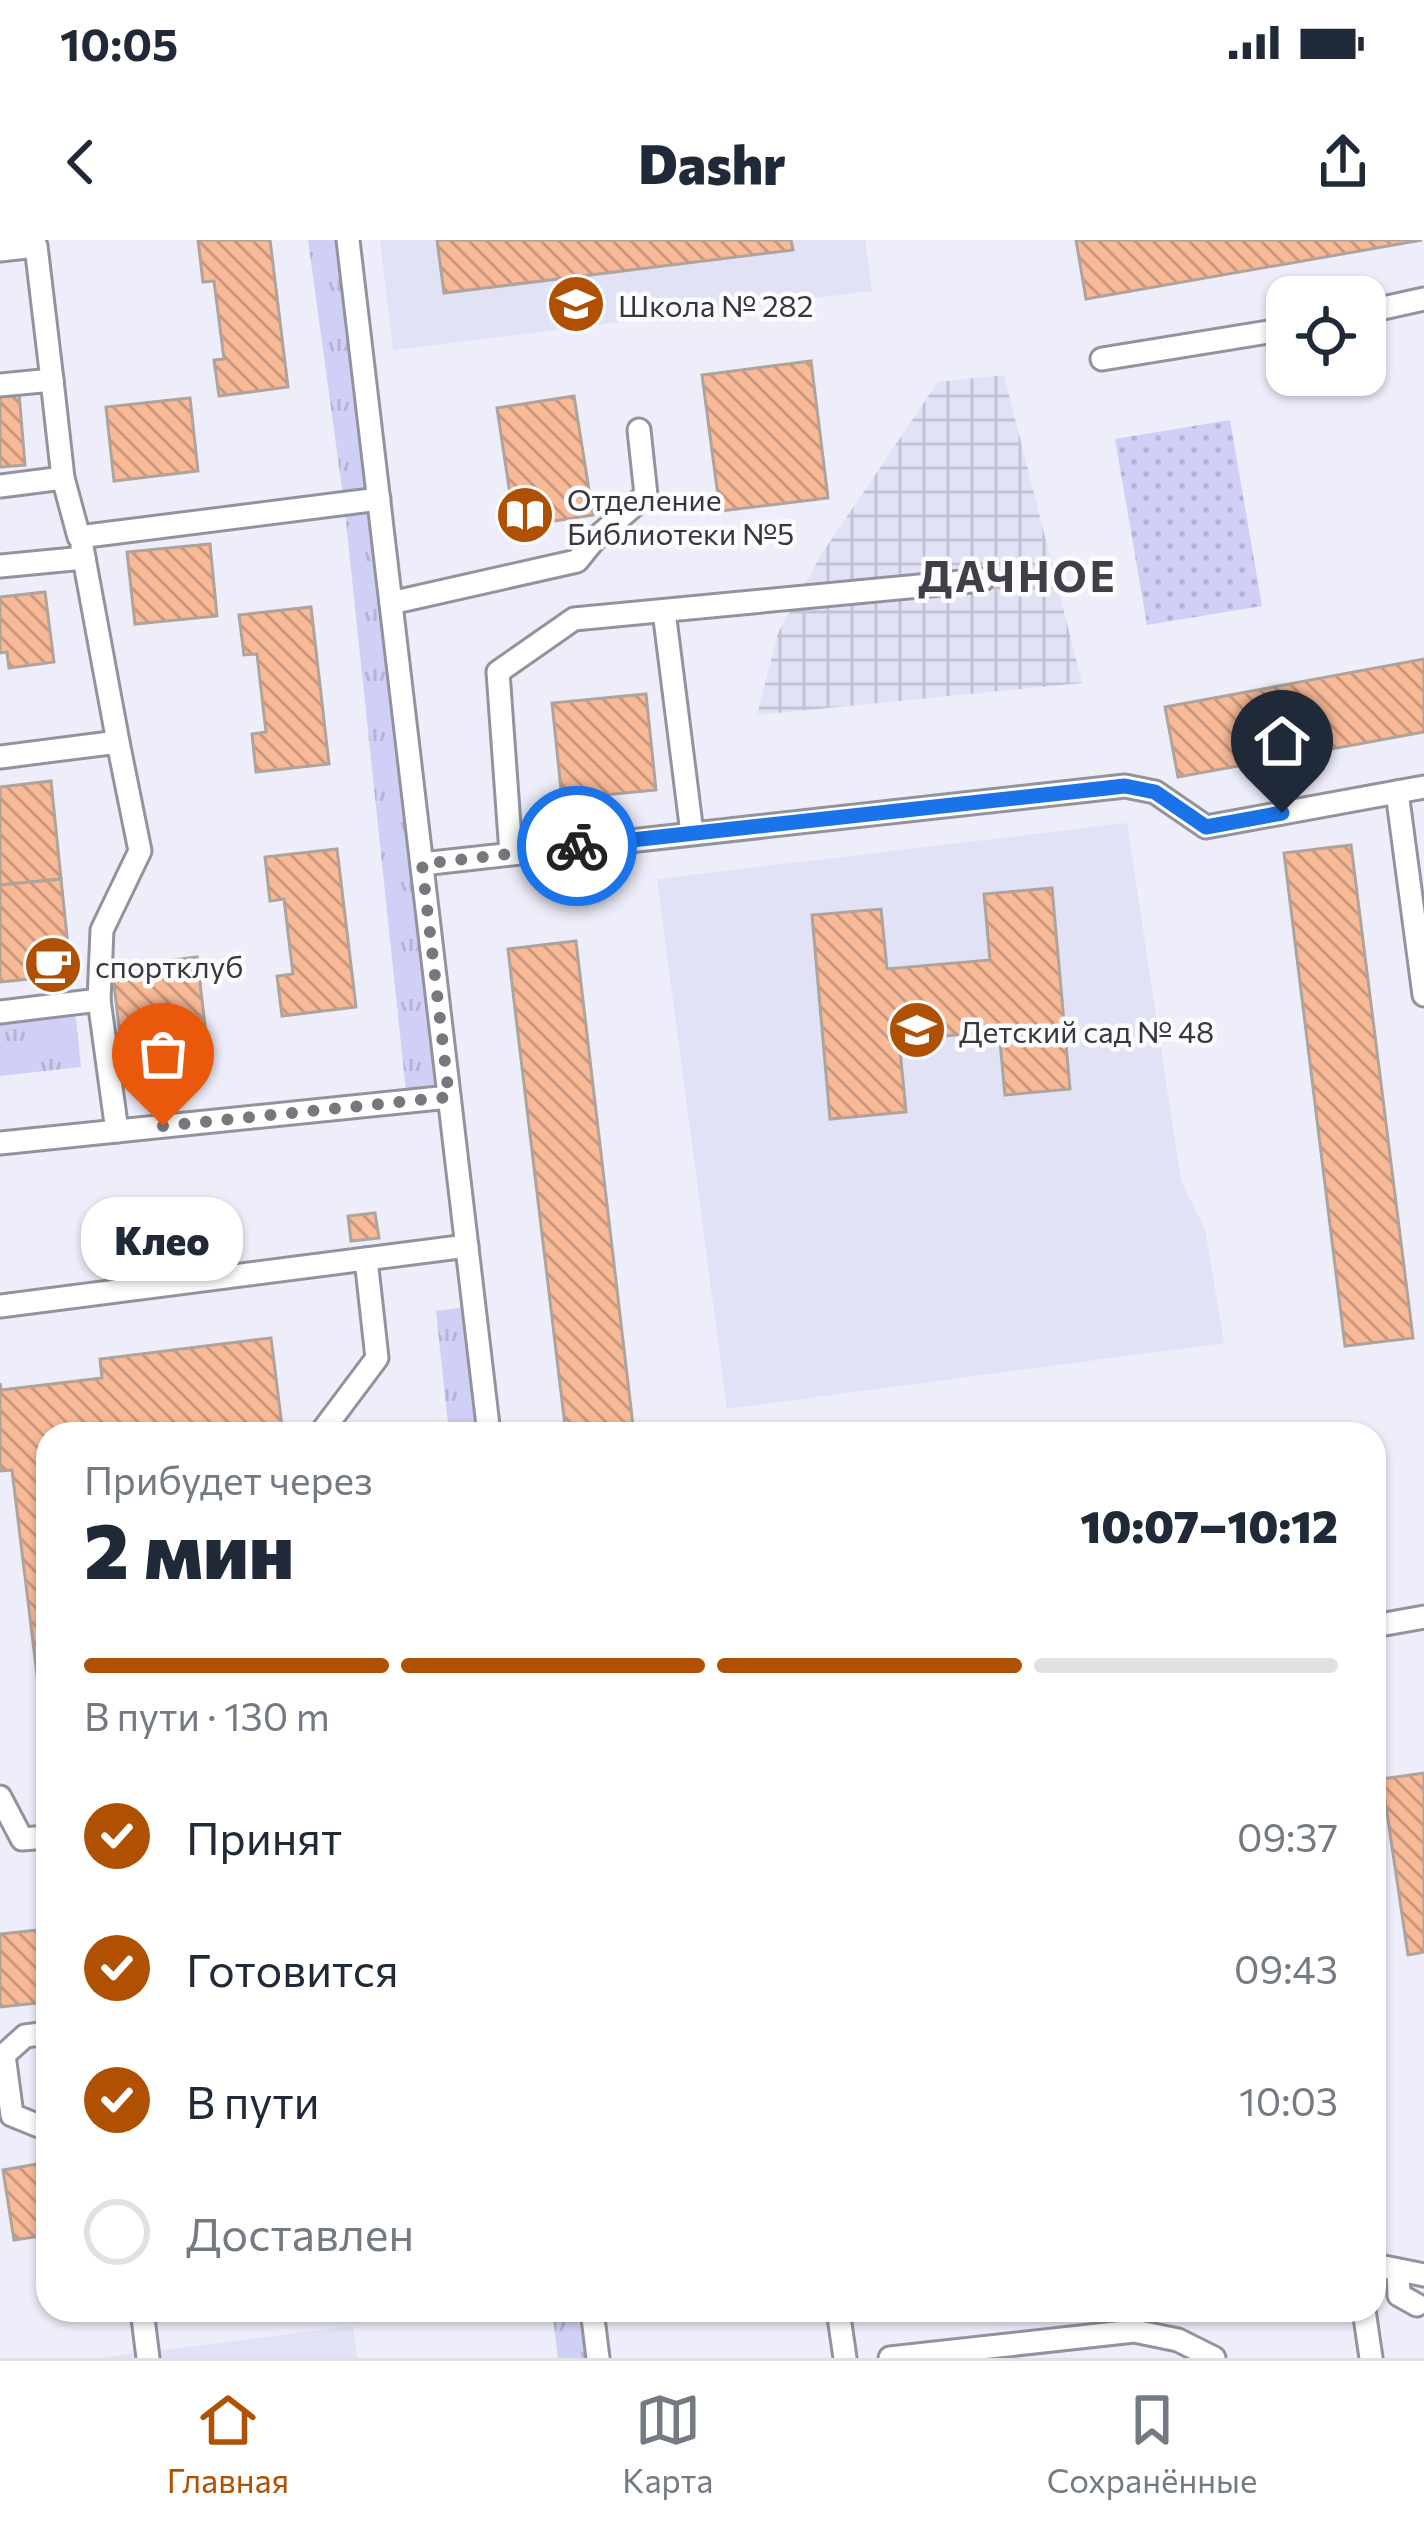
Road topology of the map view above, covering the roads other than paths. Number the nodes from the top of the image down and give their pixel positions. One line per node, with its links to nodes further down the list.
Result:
1 (348, 240): 12 (lane)
2 (0, 250): 7 (lane)
3 (1424, 299): 4 (lane)
4 (1386, 307)
5 (1266, 332): 6 (lane)
6 (1102, 359)
7 (52, 380): 8 (lane); 10 (lane)
8 (0, 385)
9 (639, 430): 16 (lane)
10 (63, 478): 11 (lane); 13 (lane)
11 (0, 486)
12 (379, 499): 13 (lane); 16 (lane)
13 (82, 547): 14 (lane); 18 (lane)
14 (0, 566)
15 (982, 580): 17 (lane)
16 (391, 603): 24 (lane)
17 (664, 611): 22 (lane); 23 (lane)
18 (118, 742): 19 (lane); 26 (lane)
19 (0, 757)
20 (1424, 787): 21 (lane)
21 (1397, 792): 22 (lane); 25 (lane)
22 (692, 833): 23 (lane)
23 (511, 853): 24 (lane)
24 (422, 864): 28 (lane)
25 (1424, 995)
26 (99, 1000): 27 (lane); 29 (lane)
27 (0, 1012)
28 (449, 1097): 29 (lane); 31 (lane)
29 (117, 1131): 30 (lane)
30 (0, 1143)
31 (467, 1246): 32 (lane); 35 (lane)
32 (366, 1259): 33 (lane); 34 (lane)
33 (0, 1306)
34 (329, 1422)
35 (488, 1422)
36 (1424, 1617): 37 (lane)
37 (1386, 1624)
38 (0, 1797): 39 (lane)
39 (36, 1838)
40 (36, 2035): 41 (lane)
41 (36, 2125)
42 (1386, 2268): 43 (lane)
43 (1398, 2270): 44 (lane); 45 (lane)
44 (1424, 2275)
45 (1420, 2297)
46 (144, 2322): 50 (lane)
47 (594, 2322): 51 (lane)
48 (840, 2322): 52 (lane)
49 (1366, 2322): 55 (lane)
50 (148, 2358)
51 (598, 2358)
52 (845, 2358)
53 (890, 2358): 54 (lane)
54 (1214, 2358)
55 (1371, 2358)

